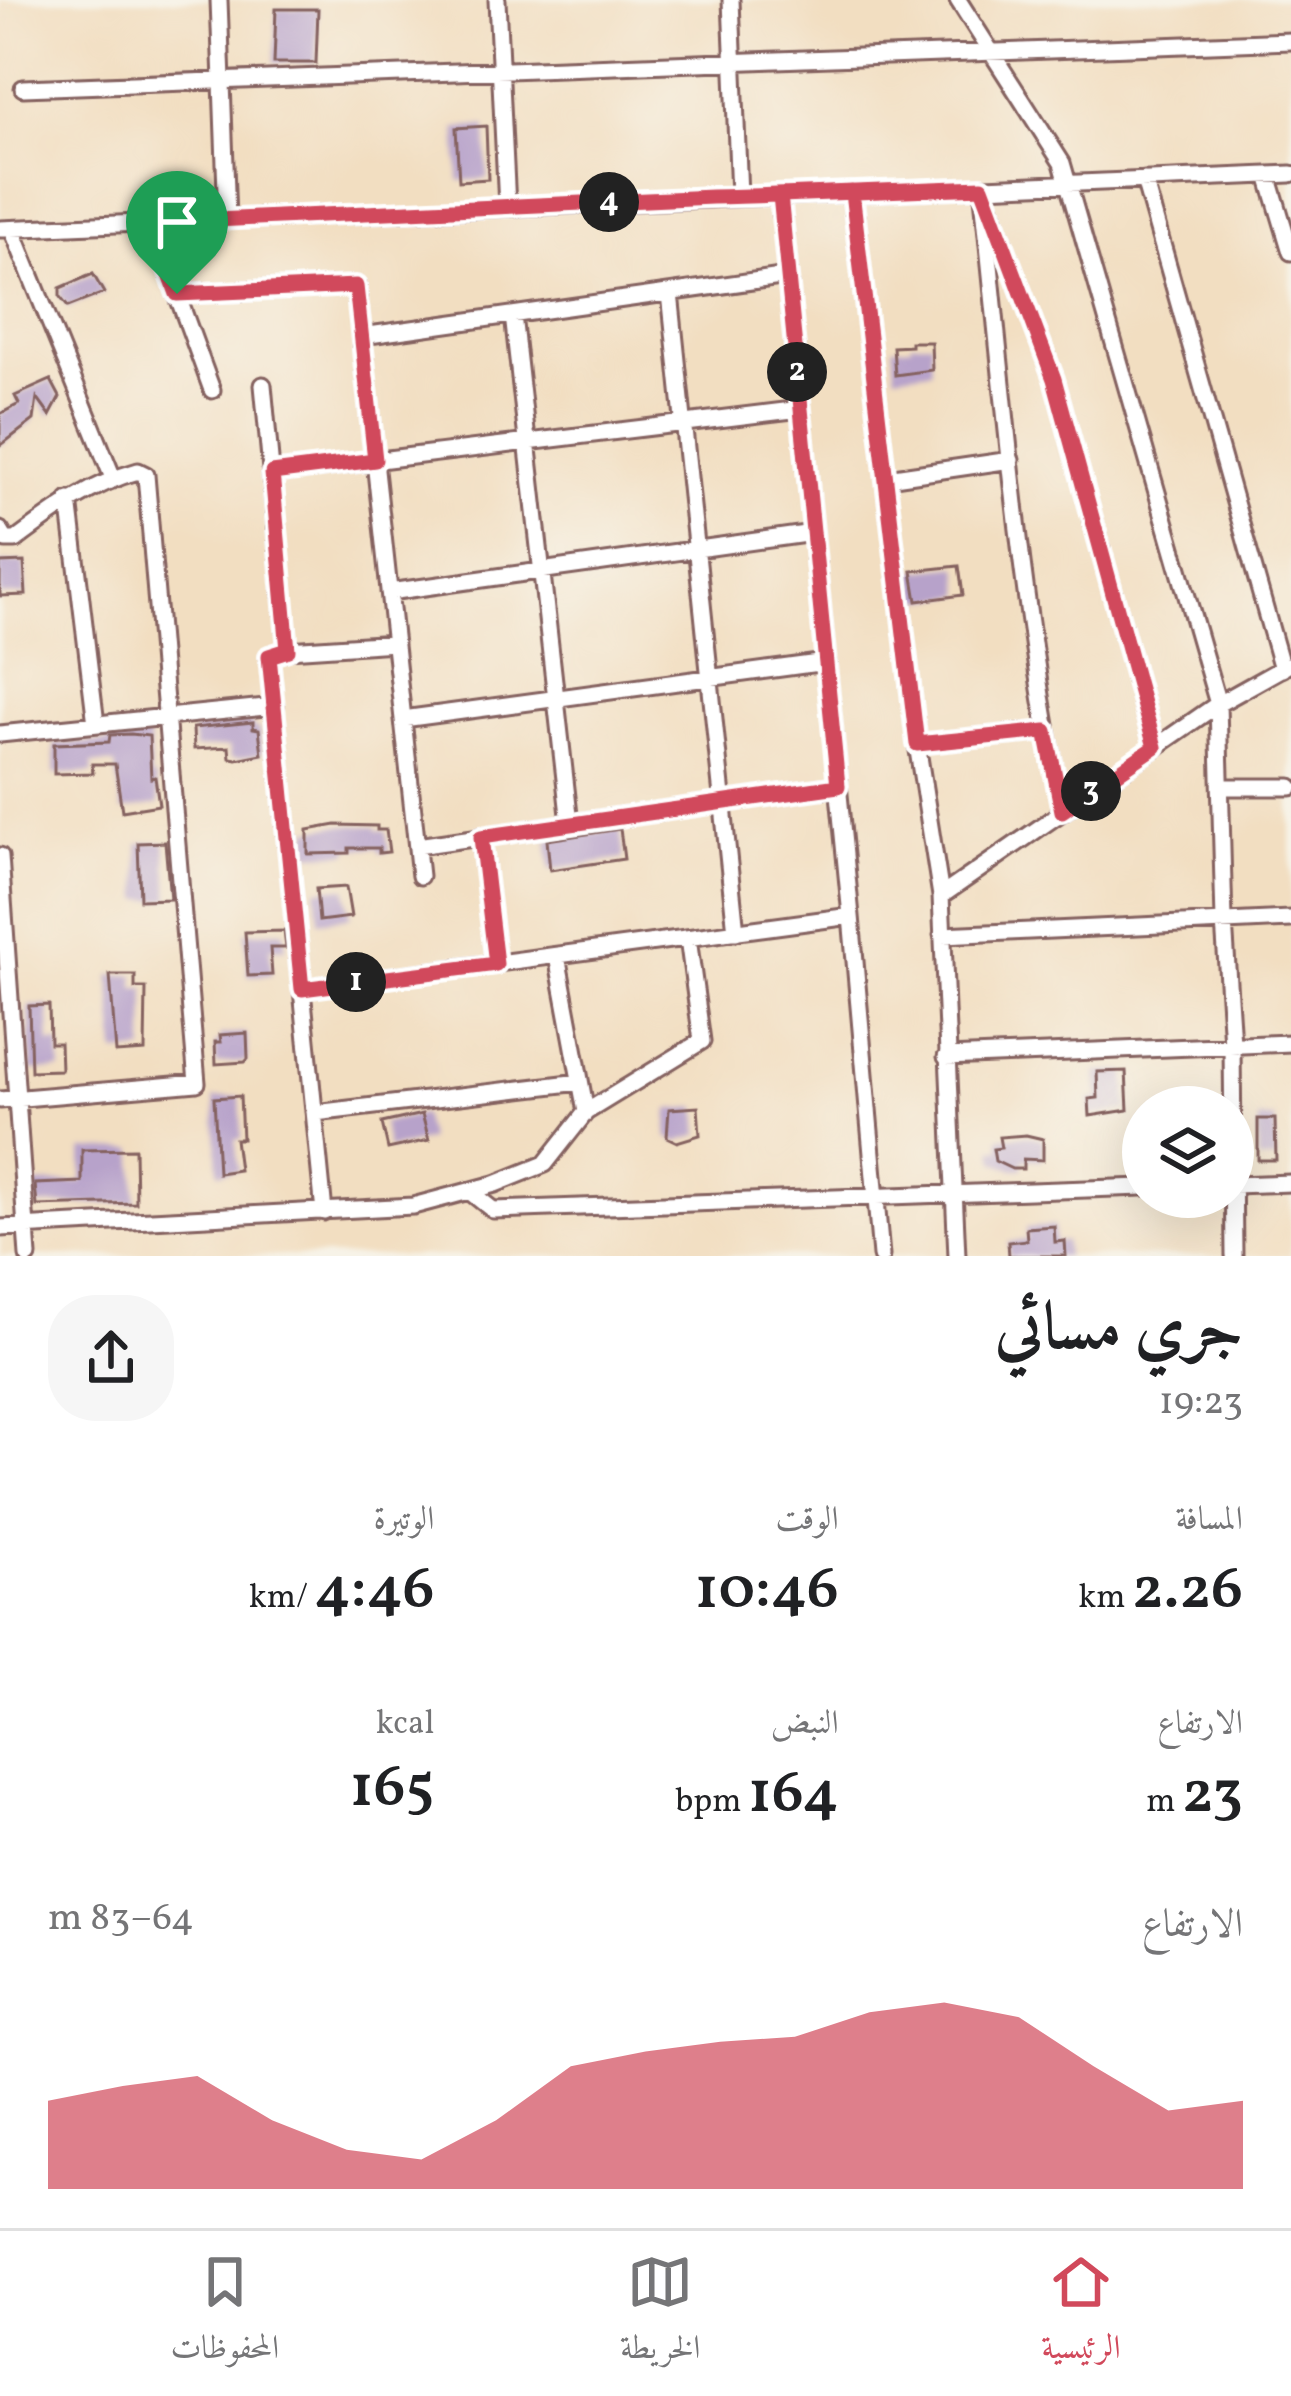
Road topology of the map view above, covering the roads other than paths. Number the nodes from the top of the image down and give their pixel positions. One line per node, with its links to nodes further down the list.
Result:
1 (219, 0): 9 (street)
2 (497, 0): 8 (street)
3 (730, 0): 7 (street)
4 (958, 0): 6 (street)
5 (1291, 41): 6 (street)
6 (991, 51): 7 (street); 14 (street)
7 (732, 62): 8 (street); 18 (street)
8 (501, 72): 9 (street); 19 (street)
9 (222, 83): 10 (street); 20 (street)
10 (23, 88)
11 (1291, 174): 12 (street)
12 (1268, 175): 13 (street); 23 (street)
13 (1144, 180): 14 (street); 48 (street)
14 (1067, 183): 15 (street); 51 (street)
15 (982, 187): 16 (street); 35 (street); 59 (street)
16 (852, 192): 17 (street); 38 (street)
17 (780, 195): 18 (street); 24 (street)
18 (739, 196): 19 (street)
19 (507, 207): 20 (street)
20 (227, 219): 21 (street)
21 (151, 223): 22 (street); 26 (street)
22 (6, 229): 37 (street)
23 (1291, 252)
24 (788, 276): 25 (street); 31 (street)
25 (670, 292): 27 (street); 32 (street)
26 (177, 294): 28 (street); 30 (street)
27 (513, 315): 28 (street); 33 (street)
28 (362, 336): 34 (street)
29 (263, 385): 36 (street)
30 (212, 389)
31 (801, 409): 32 (street); 41 (street)
32 (684, 423): 33 (street); 42 (street)
33 (527, 442): 34 (street); 43 (street)
34 (375, 460): 36 (street); 44 (street)
35 (1011, 460): 38 (street); 56 (street)
36 (272, 473): 46 (street)
37 (112, 478): 39 (street); 53 (street)
38 (887, 478): 58 (street)
39 (69, 500): 40 (street); 55 (street)
40 (0, 530)
41 (813, 532): 42 (street); 47 (street)
42 (696, 549): 43 (street); 49 (street)
43 (542, 571): 44 (street); 50 (street)
44 (389, 592): 45 (street)
45 (394, 643): 46 (street); 54 (street)
46 (288, 650): 52 (street)
47 (826, 662): 49 (street); 60 (street)
48 (1287, 666): 51 (street)
49 (710, 677): 50 (street); 63 (street)
50 (556, 698): 54 (street); 65 (street)
51 (1218, 704): 59 (street); 61 (street)
52 (275, 706): 53 (street); 80 (street)
53 (166, 717): 55 (street); 86 (street)
54 (403, 718): 67 (street)
55 (96, 724): 57 (street)
56 (1046, 731): 58 (street); 64 (street)
57 (0, 734)
58 (917, 744): 70 (street)
59 (1155, 747): 64 (street)
60 (838, 786): 63 (street); 71 (street)
61 (1222, 787): 62 (street); 73 (street)
62 (1291, 787)
63 (722, 802): 65 (street); 74 (street)
64 (1062, 811): 70 (street)
65 (570, 824): 66 (street)
66 (481, 837): 67 (street); 78 (street)
67 (416, 846): 69 (street)
68 (0, 856): 79 (street)
69 (420, 877)
70 (941, 896): 75 (street)
71 (851, 916): 74 (street); 95 (street)
72 (1291, 919): 73 (street)
73 (1224, 921): 75 (street); 82 (street)
74 (736, 932): 76 (street)
75 (942, 935): 83 (street)
76 (688, 938): 77 (street); 88 (street)
77 (557, 956): 78 (street); 84 (street)
78 (496, 964): 80 (street)
79 (4, 971): 86 (street)
80 (302, 989): 89 (street)
81 (1291, 1043): 82 (street)
82 (1232, 1044): 83 (street); 85 (street)
83 (946, 1057): 94 (street)
84 (580, 1082): 88 (street); 89 (street)
85 (1232, 1086)
86 (18, 1098): 87 (street); 98 (street)
87 (0, 1100)
88 (586, 1112): 93 (street)
89 (315, 1113): 96 (street)
90 (1291, 1183): 91 (street)
91 (1254, 1184)
92 (1122, 1187): 94 (street)
93 (469, 1191): 95 (street); 96 (street)
94 (954, 1191): 95 (street); 102 (street)
95 (878, 1194): 101 (street)
96 (325, 1212): 98 (street)
97 (1233, 1218): 103 (street)
98 (27, 1226): 99 (street); 100 (street)
99 (0, 1228)
100 (28, 1256)
101 (881, 1256)
102 (957, 1256)
103 (1234, 1256)

